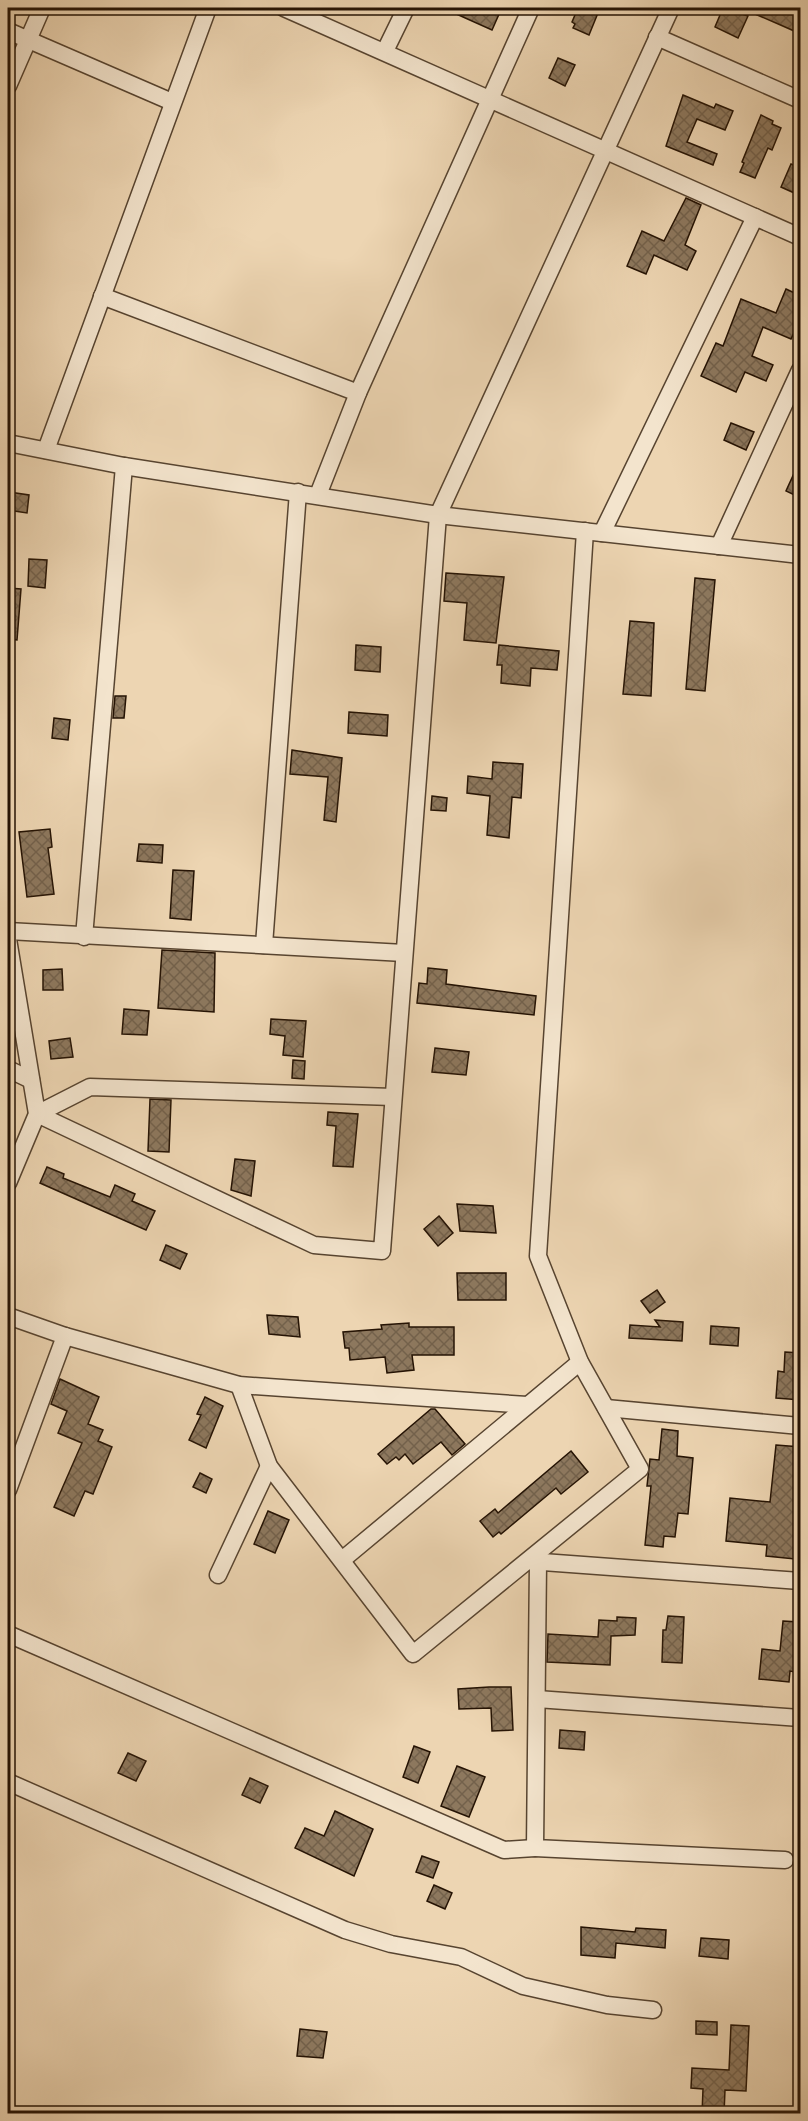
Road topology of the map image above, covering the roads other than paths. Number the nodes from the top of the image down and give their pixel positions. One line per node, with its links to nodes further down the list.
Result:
1 (42, 8): 9 (street)
2 (208, 8): 14 (street)
3 (284, 8): 10 (street)
4 (406, 8): 10 (street)
5 (531, 8): 12 (street)
6 (671, 8): 8 (street)
7 (8, 31): 9 (street)
8 (657, 38): 13 (street); 15 (street)
9 (28, 40): 11 (street); 14 (street)
10 (385, 51): 12 (street)
11 (8, 86)
12 (490, 99): 15 (street); 20 (street)
13 (801, 100)
14 (172, 102): 18 (street)
15 (605, 151): 16 (street); 26 (street)
16 (755, 217): 17 (street); 28 (street)
17 (801, 237)
18 (102, 296): 20 (street); 22 (street)
19 (799, 376): 29 (street)
20 (358, 393): 25 (street)
21 (8, 443): 22 (street)
22 (46, 450): 23 (street)
23 (124, 466): 24 (street); 32 (street)
24 (298, 492): 25 (street); 34 (street)
25 (318, 495): 26 (street)
26 (438, 515): 27 (street); 35 (street)
27 (585, 531): 28 (street); 43 (street)
28 (602, 533): 29 (street)
29 (720, 546): 30 (street)
30 (801, 555)
31 (8, 931): 32 (street)
32 (84, 937): 34 (street)
33 (8, 939): 37 (street)
34 (264, 945): 35 (street)
35 (404, 953): 38 (street)
36 (8, 1069): 37 (street)
37 (31, 1080): 39 (street)
38 (393, 1096): 39 (street); 39 (street)
39 (37, 1114): 40 (street)
40 (8, 1183)
41 (8, 1316): 42 (street)
42 (65, 1336): 44 (street); 49 (street)
43 (580, 1362): 45 (street); 46 (street)
44 (239, 1385): 45 (street); 48 (street)
45 (527, 1405): 50 (street)
46 (606, 1408): 47 (street); 51 (street)
47 (801, 1426)
48 (268, 1466): 50 (street); 52 (street)
49 (8, 1490)
50 (342, 1560): 51 (street)
51 (531, 1562): 53 (street); 55 (street)
52 (218, 1575)
53 (801, 1581)
54 (8, 1634): 58 (street)
55 (537, 1699): 56 (street); 58 (street)
56 (801, 1718)
57 (8, 1782): 60 (street)
58 (535, 1848): 59 (street)
59 (785, 1860)
60 (653, 2010)

